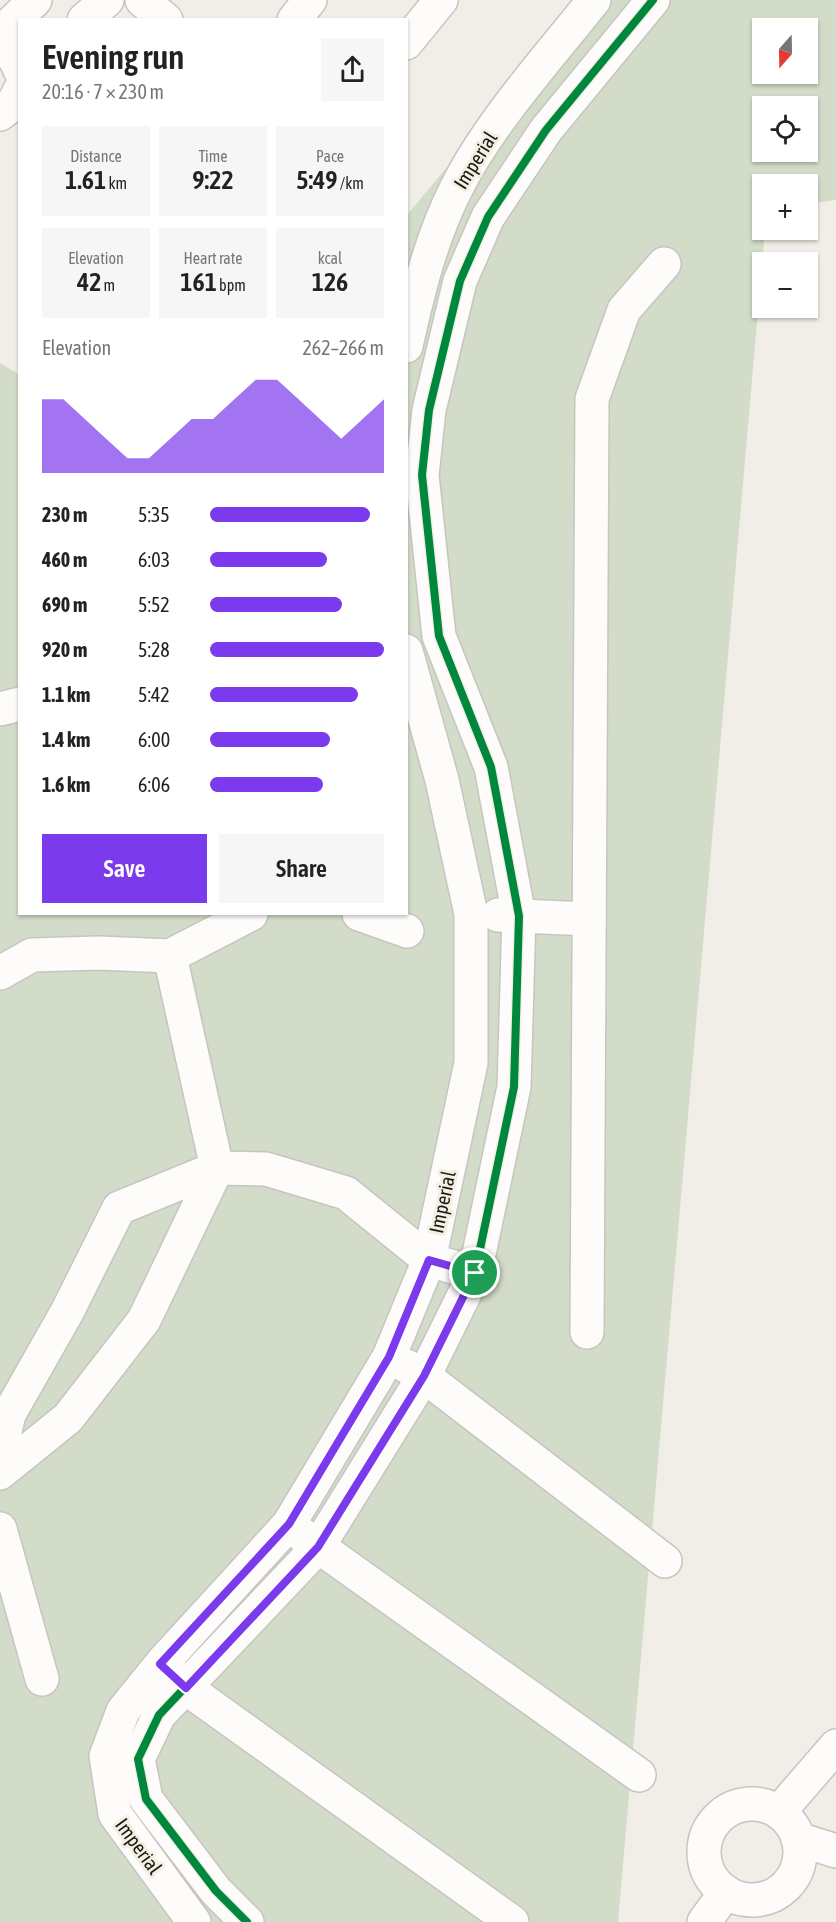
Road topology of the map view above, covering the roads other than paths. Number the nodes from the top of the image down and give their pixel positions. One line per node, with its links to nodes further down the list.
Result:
1 (35, 0): 11 (street)
2 (107, 0): 8 (street)
3 (142, 0): 9 (street)
4 (310, 0): 10 (street)
5 (441, 0): 12 (street)
6 (594, 0): 18 (street, Imperial)
7 (653, 0): 19 (street)
8 (86, 18)
9 (164, 18)
10 (296, 18)
11 (0, 34)
12 (408, 41)
13 (0, 44): 14 (street)
14 (18, 65)
15 (18, 94): 16 (street)
16 (0, 114)
17 (664, 264): 28 (street)
18 (409, 336)
19 (439, 636): 20 (street); 27 (street)
20 (408, 639)
21 (408, 658): 24 (street, Imperial)
22 (18, 704): 23 (street)
23 (0, 709)
24 (471, 914): 27 (street); 33 (street, Imperial)
25 (249, 915): 30 (street)
26 (362, 915): 29 (street)
27 (519, 916): 28 (street); 34 (street)
28 (589, 919): 35 (street)
29 (407, 931)
30 (170, 956): 31 (street); 32 (street)
31 (0, 973)
32 (217, 1168): 33 (street); 38 (street); 39 (street)
33 (429, 1260): 34 (street); 36 (street, Imperial)
34 (475, 1273): 37 (street)
35 (587, 1332)
36 (389, 1357): 37 (street); 40 (street, Imperial)
37 (424, 1376): 42 (street); 43 (street)
38 (0, 1454)
39 (0, 1473)
40 (289, 1524): 42 (street); 44 (street, Imperial)
41 (0, 1529): 45 (street)
42 (318, 1547): 46 (street); 48 (street)
43 (665, 1561)
44 (160, 1664): 46 (street); 53 (street, Imperial)
45 (42, 1679)
46 (186, 1688): 54 (street); 55 (street)
47 (836, 1746): 49 (street)
48 (639, 1775)
49 (779, 1812): 50 (street); 52 (street)
50 (798, 1839): 51 (street); 52 (street)
51 (836, 1851)
52 (726, 1893): 56 (street)
53 (194, 1922)
54 (247, 1922)
55 (512, 1922)
56 (704, 1922)

